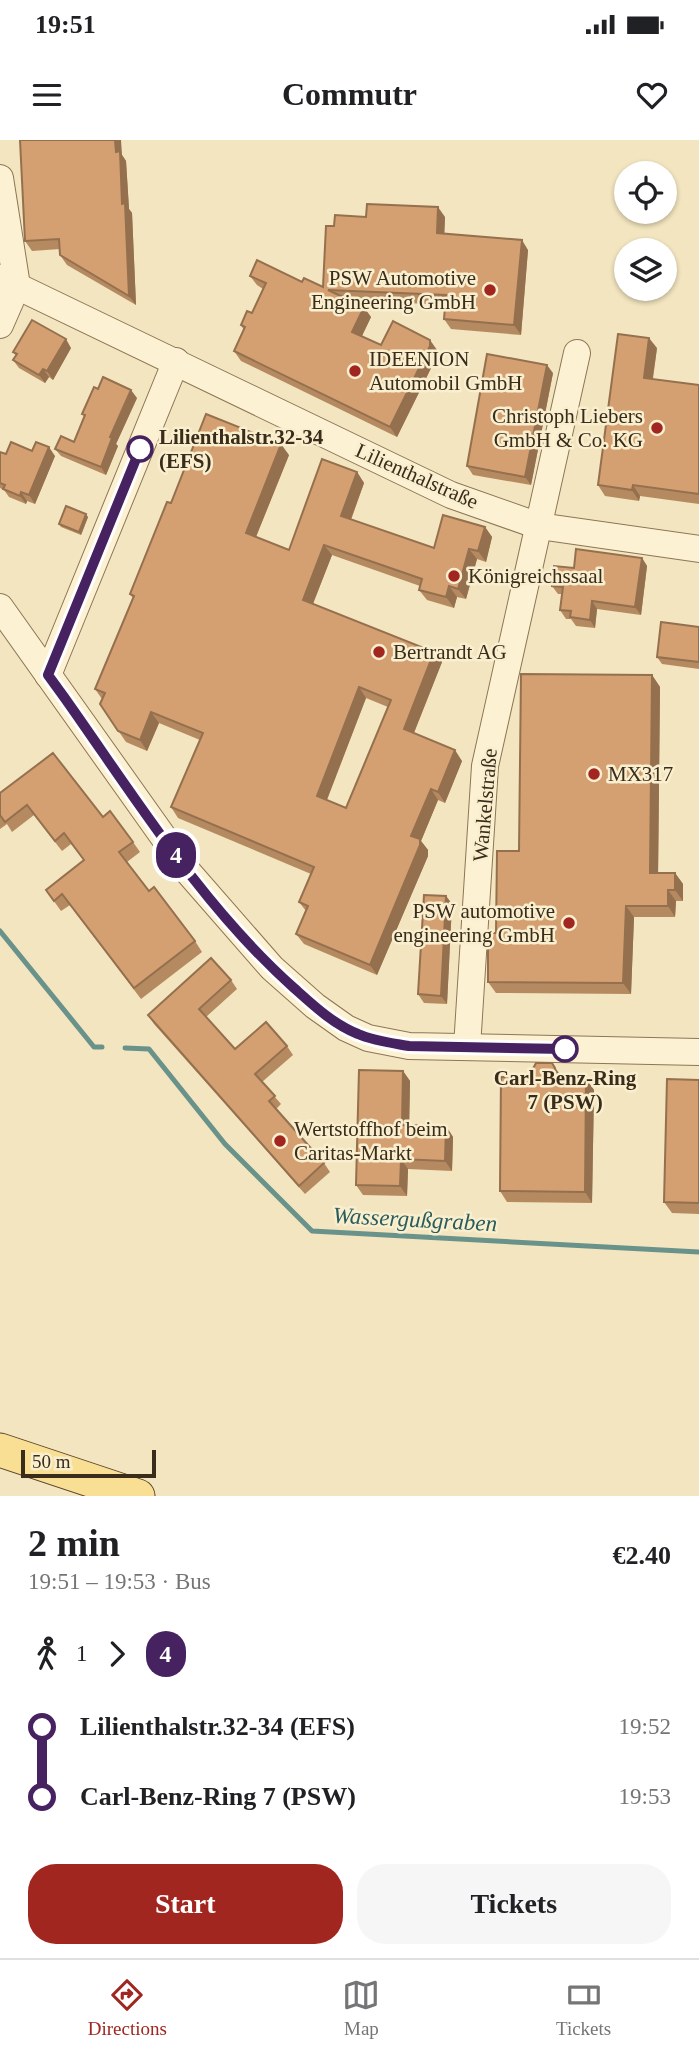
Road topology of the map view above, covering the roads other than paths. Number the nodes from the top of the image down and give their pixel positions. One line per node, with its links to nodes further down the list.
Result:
1 (0, 178): 2 (street)
2 (9, 282): 3 (street); 5 (street, Lilienthalstraße)
3 (0, 325)
4 (577, 354): 6 (street, Wankelstraße)
5 (176, 361): 6 (street, Lilienthalstraße); 9 (street)
6 (539, 526): 7 (street, Lilienthalstraße); 10 (street, Wankelstraße)
7 (699, 549)
8 (0, 607): 9 (street)
9 (48, 675): 10 (street)
10 (467, 1046): 11 (street)
11 (699, 1052)
12 (0, 1450): 13 (main road)
13 (138, 1496)

